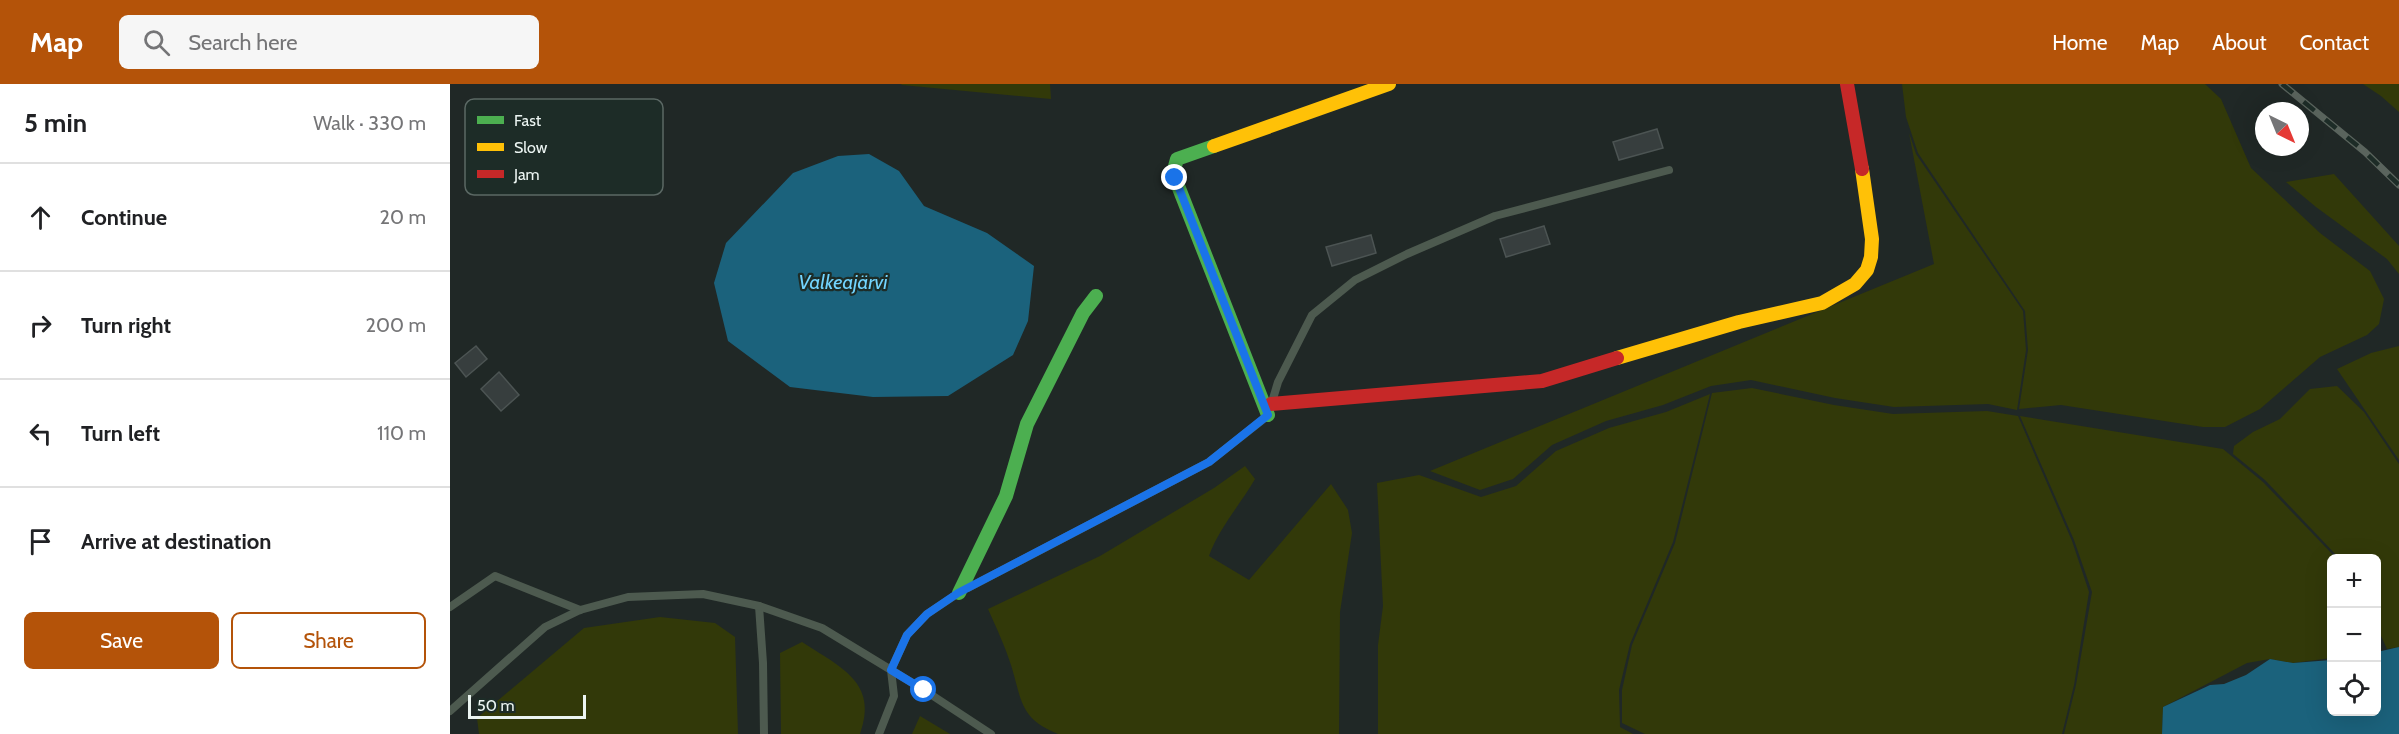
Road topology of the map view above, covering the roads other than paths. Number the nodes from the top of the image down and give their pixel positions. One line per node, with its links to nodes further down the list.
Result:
1 (1389, 84): 5 (street)
2 (1847, 84): 5 (street)
3 (1669, 170): 5 (lane)
4 (1096, 296): 6 (street)
5 (1270, 410): 6 (lane)
6 (958, 593): 10 (lane)
7 (759, 606): 9 (lane); 10 (lane); 12 (lane)
8 (450, 607): 9 (lane)
9 (580, 609): 11 (lane)
10 (891, 670): 13 (lane); 14 (lane)
11 (450, 711)
12 (764, 734)
13 (879, 734)
14 (991, 734)

